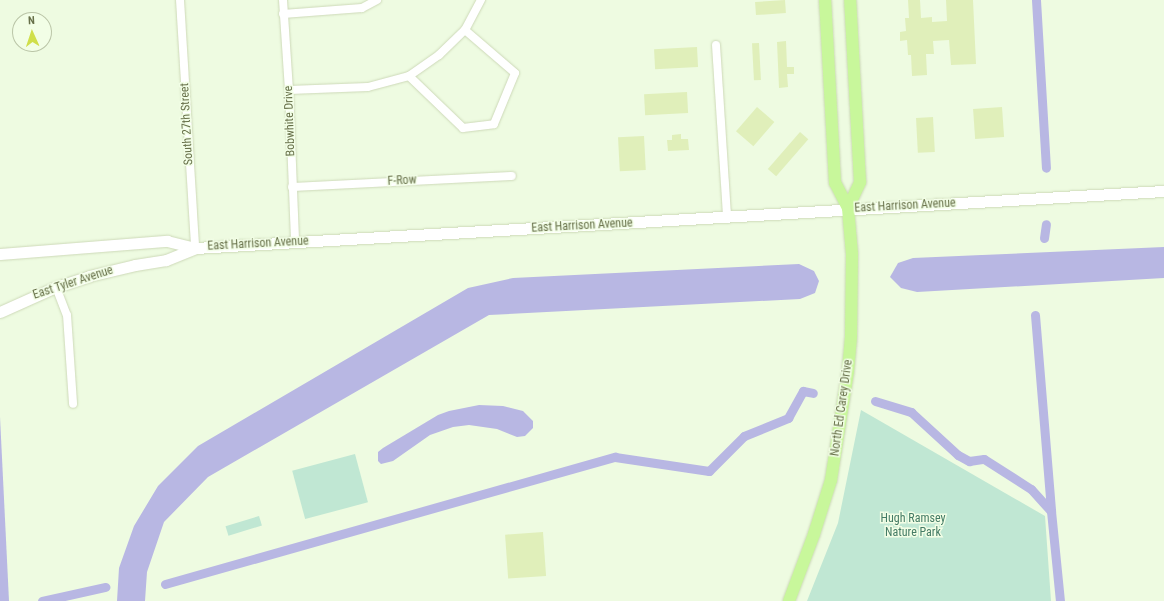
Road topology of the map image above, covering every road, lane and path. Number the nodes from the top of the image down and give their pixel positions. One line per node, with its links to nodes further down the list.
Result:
1 (180, 0): 18 (street, South 27th Street)
2 (283, 0): 7 (street, Bobwhite Drive)
3 (377, 0): 7 (street)
4 (481, 0): 8 (street)
5 (825, 0): 15 (main road)
6 (850, 0): 15 (main road)
7 (283, 14): 11 (street, Bobwhite Drive)
8 (465, 30): 10 (street); 10 (street)
9 (716, 45): 16 (street)
10 (409, 76): 11 (street)
11 (289, 90): 13 (street, Bobwhite Drive)
12 (512, 176): 13 (street, F-Row)
13 (292, 187): 17 (street, Bobwhite Drive)
14 (1164, 191): 15 (main road, East Harrison Avenue)
15 (848, 208): 16 (main road, East Harrison Avenue); 23 (main road, North Ed Carey Drive)
16 (727, 217): 17 (main road, East Harrison Avenue)
17 (295, 242): 18 (main road, East Harrison Avenue)
18 (195, 248): 19 (main road, East Harrison Avenue); 20 (main road, East Tyler Avenue)
19 (0, 254)
20 (56, 287): 21 (main road, East Tyler Avenue); 22 (street)
21 (0, 312)
22 (73, 404)
23 (789, 601)

